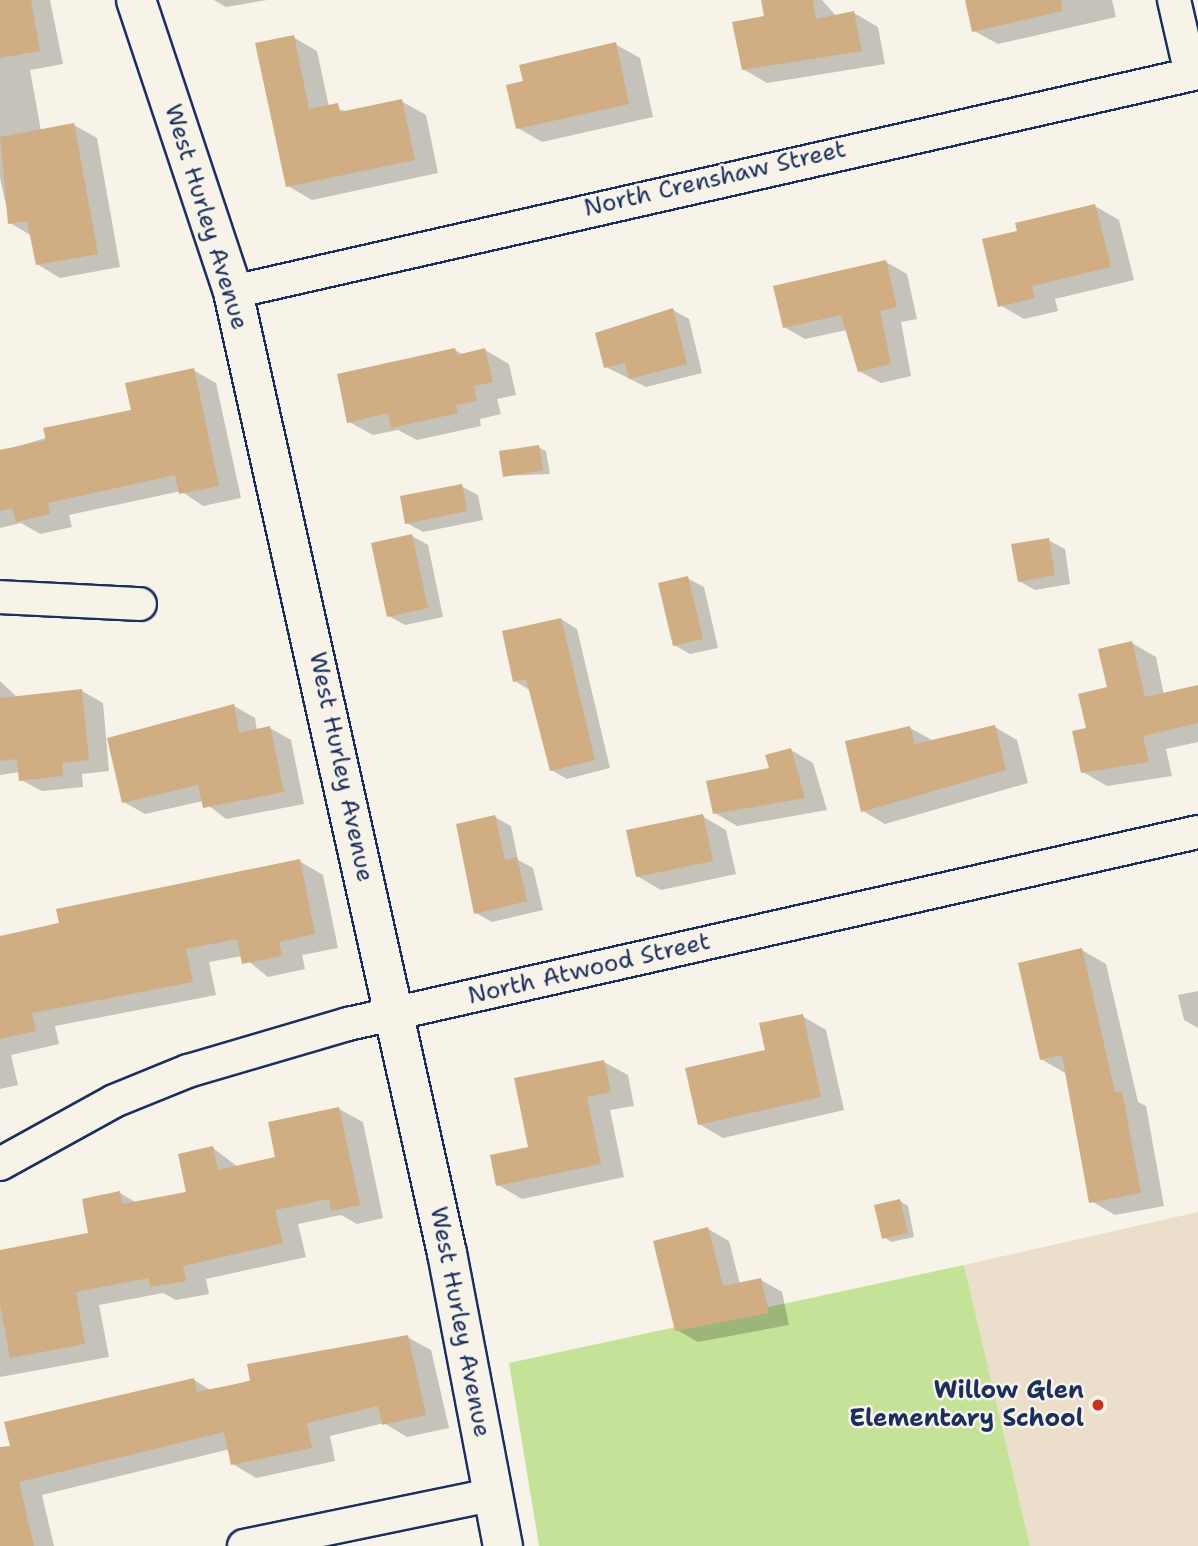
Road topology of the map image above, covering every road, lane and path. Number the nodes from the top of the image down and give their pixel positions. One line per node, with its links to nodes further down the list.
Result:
1 (135, 0): 4 (street, West Hurley Avenue)
2 (1174, 0): 3 (street)
3 (1194, 74): 4 (street, North Crenshaw Street)
4 (233, 292): 8 (street, West Hurley Avenue)
5 (0, 597): 6 (street)
6 (140, 604)
7 (1198, 832): 8 (street, North Atwood Street)
8 (395, 1013): 9 (street, North Atwood Street); 10 (street, West Hurley Avenue)
9 (0, 1164)
10 (494, 1494): 11 (street); 12 (street, West Hurley Avenue)
11 (244, 1546)
12 (503, 1546)

